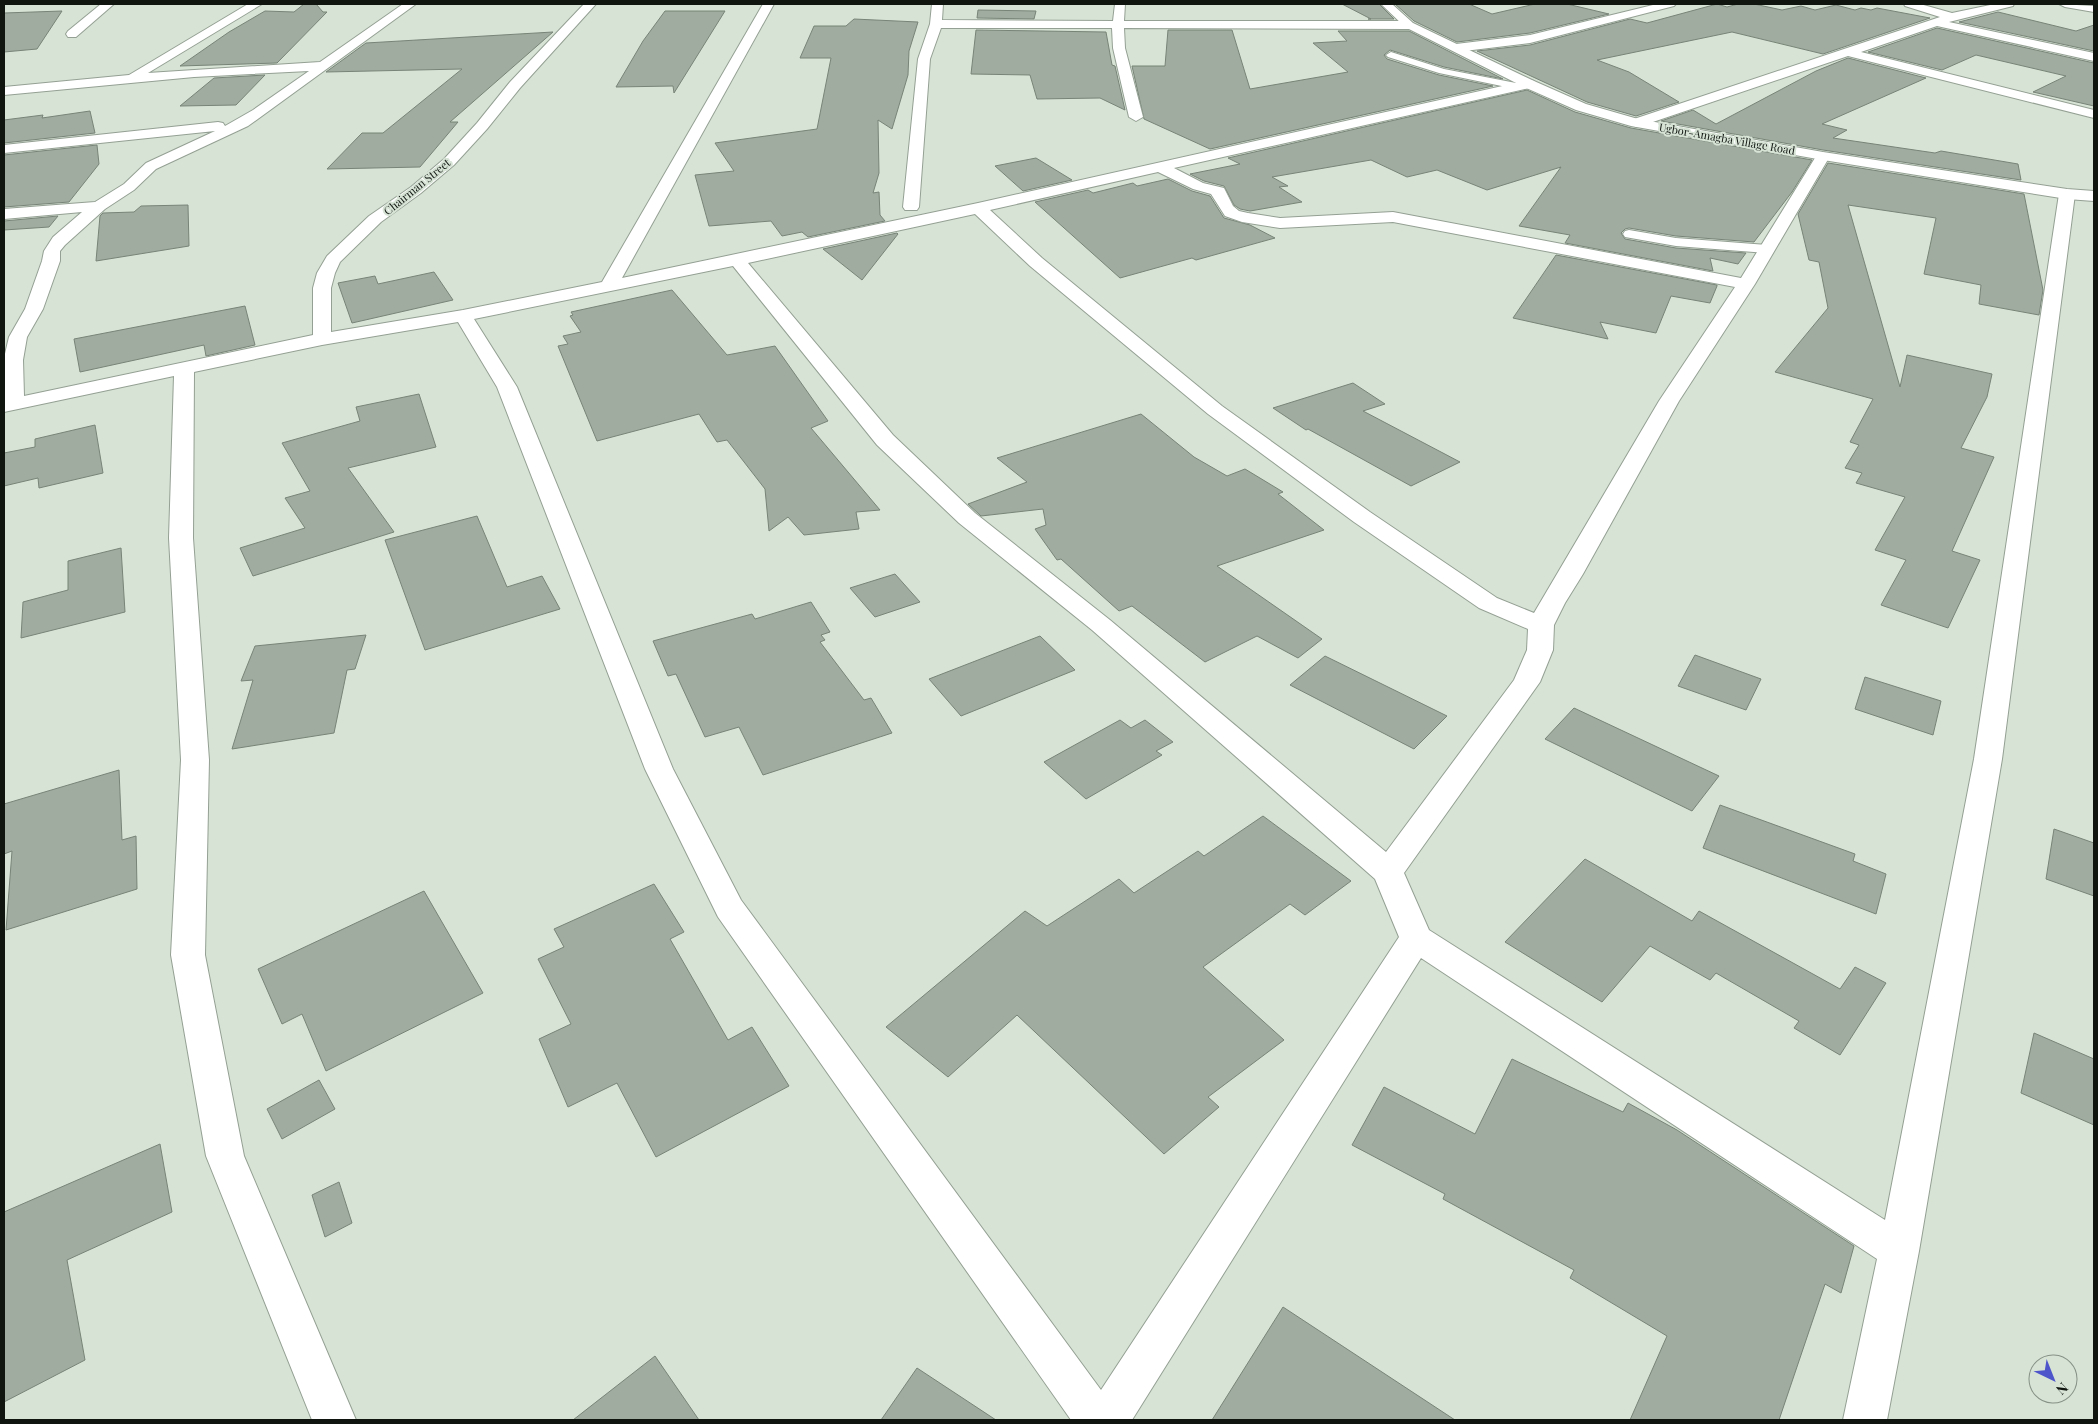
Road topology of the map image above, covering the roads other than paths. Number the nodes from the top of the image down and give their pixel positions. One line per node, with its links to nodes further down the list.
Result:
1 (108, 4): 19 (street)
2 (256, 4): 25 (street)
3 (410, 4): 24 (street)
4 (590, 4): 46 (street, Chairman Street)
5 (768, 4): 44 (street)
6 (937, 4): 16 (street)
7 (1120, 4): 17 (street)
8 (1386, 4): 18 (street, Ugbor-Amagba Village Road)
9 (1670, 4): 20 (street)
10 (1909, 4): 14 (street)
11 (2009, 4): 14 (street)
12 (2065, 4): 13 (street)
13 (2094, 9)
14 (1952, 17): 15 (street)
15 (1938, 22): 21 (street); 23 (street)
16 (936, 24): 17 (street); 37 (street)
17 (1118, 25): 18 (street); 29 (street)
18 (1409, 25): 20 (street, Ugbor-Amagba Village Road)
19 (72, 34)
20 (1456, 48): 26 (street, Ugbor-Amagba Village Road)
21 (1847, 52): 28 (street); 31 (street)
22 (1391, 55): 26 (lane)
23 (2094, 57)
24 (324, 66): 25 (street); 30 (street)
25 (126, 81): 27 (street)
26 (1523, 85): 31 (street, Ugbor-Amagba Village Road); 34 (street)
27 (4, 91)
28 (2094, 114)
29 (1136, 116)
30 (243, 123): 32 (street); 36 (street)
31 (1636, 123): 33 (street, Ugbor-Amagba Village Road)
32 (4, 149)
33 (1823, 156): 35 (street, Ugbor-Amagba Village Road); 41 (street)
34 (1160, 167): 38 (street); 43 (street)
35 (2080, 195): 52 (street)
36 (99, 206): 39 (street); 48 (street)
37 (911, 207)
38 (978, 208): 42 (street); 49 (street)
39 (4, 214)
40 (1629, 234): 41 (lane)
41 (1767, 249): 43 (street)
42 (737, 260): 44 (street); 50 (street)
43 (1746, 284): 49 (street)
44 (609, 286): 45 (street)
45 (463, 316): 46 (street); 54 (street)
46 (322, 339): 47 (street)
47 (184, 367): 48 (street); 53 (street)
48 (9, 404)
49 (1541, 625): 50 (street)
50 (1388, 872): 51 (street)
51 (1416, 938): 52 (street); 55 (street)
52 (1899, 1252): 56 (street)
53 (334, 1420)
54 (1097, 1420)
55 (1107, 1420)
56 (1866, 1420)

